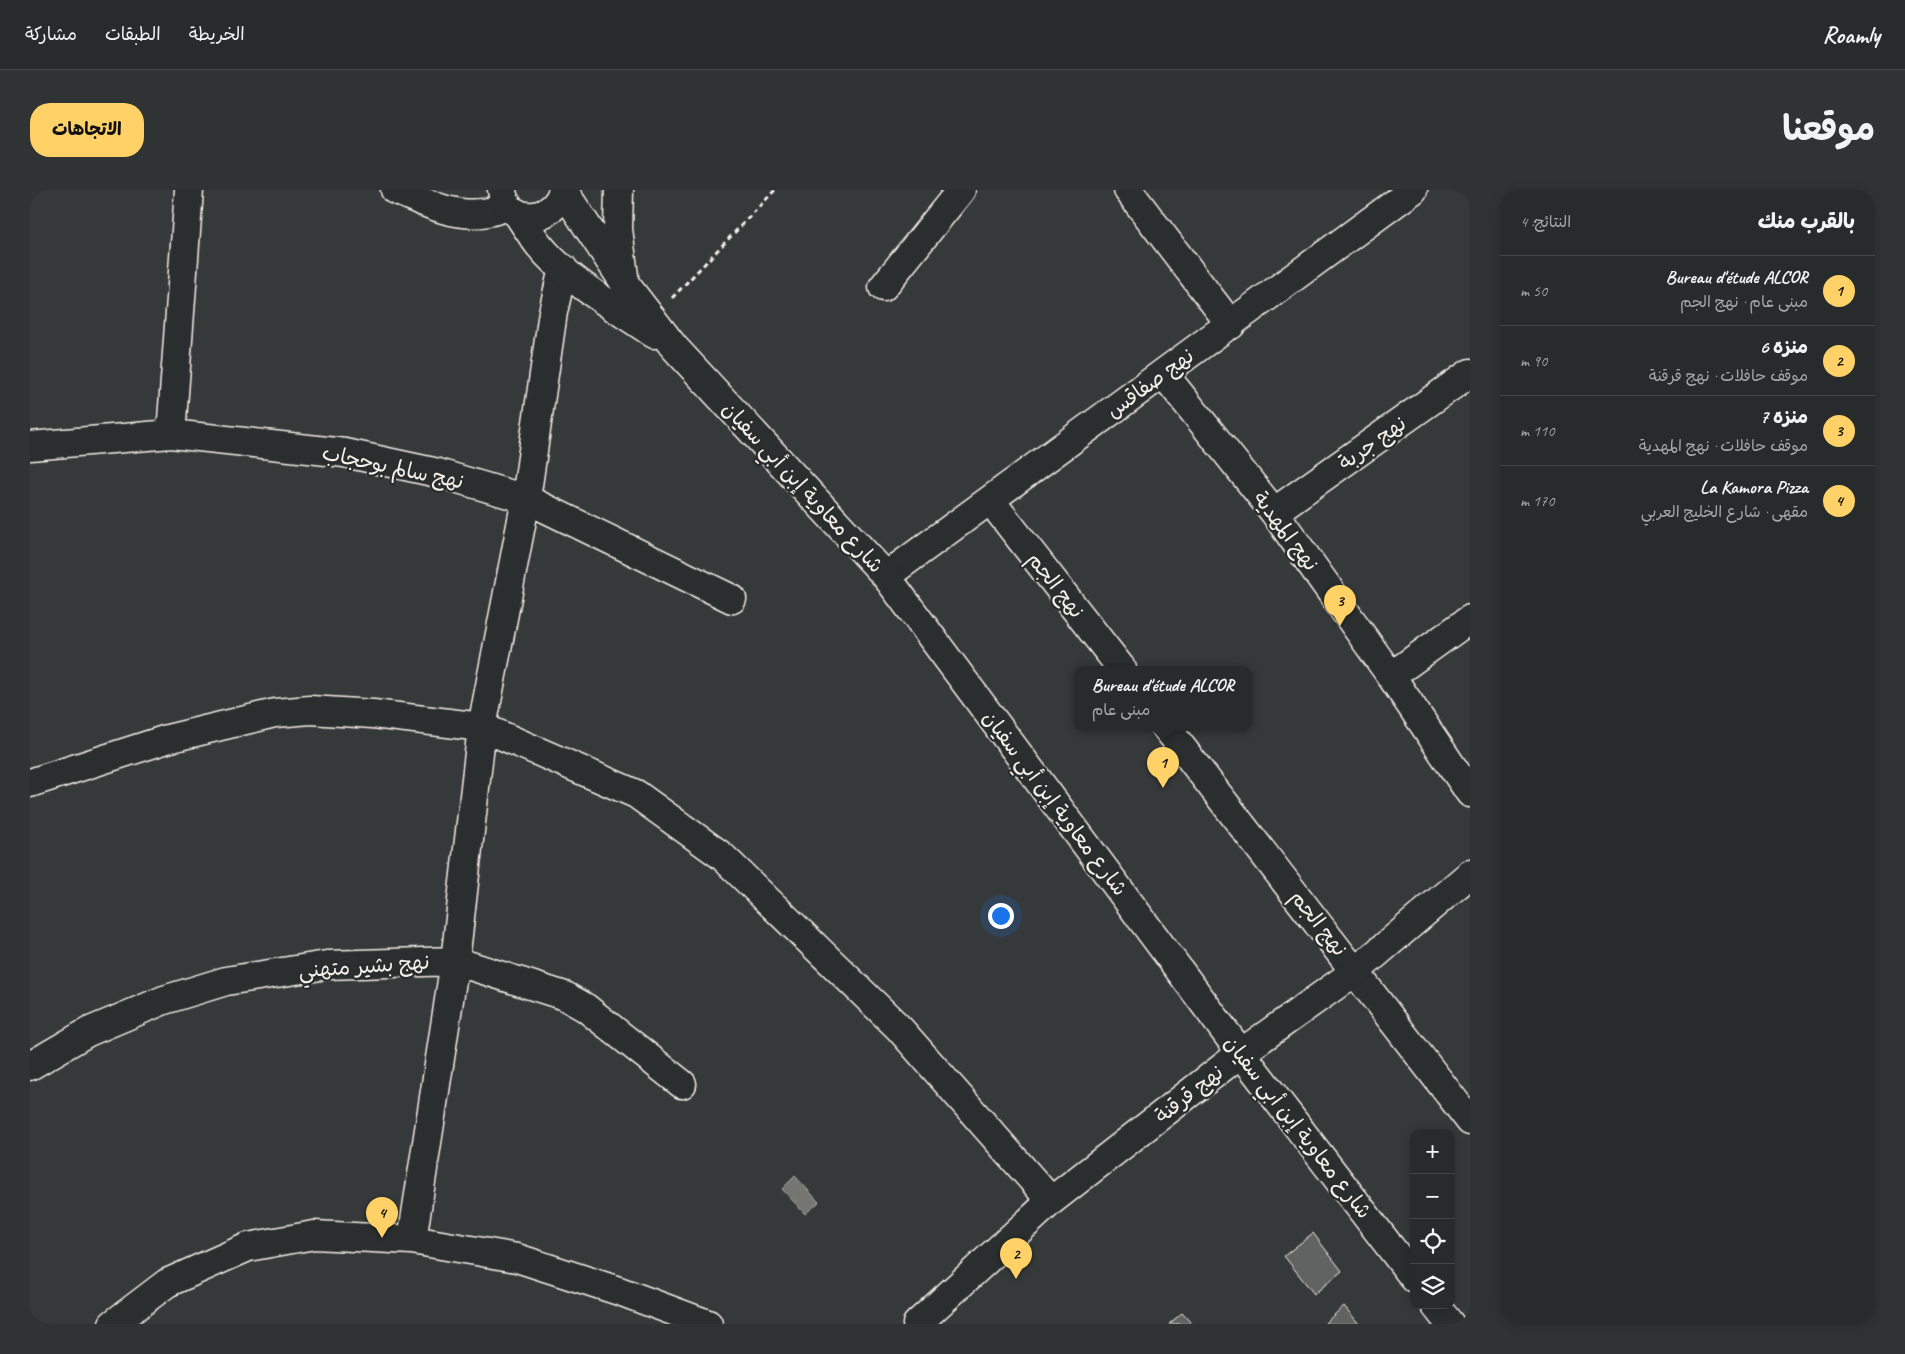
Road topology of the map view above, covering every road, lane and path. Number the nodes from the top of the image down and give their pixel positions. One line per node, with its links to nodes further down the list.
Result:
1 (189, 190): 18 (street)
2 (395, 190): 9 (street)
3 (563, 190): 9 (street, شارع معاوية إبن أبي سفيان); 11 (street, شارع معاوية إبن أبي سفيان)
4 (619, 190): 11 (street)
5 (775, 190): 13 (path)
6 (961, 190): 12 (street)
7 (1128, 190): 14 (street)
8 (1413, 190): 14 (street, نهج صفاقس)
9 (509, 203): 10 (street, شارع معاوية إبن أبي سفيان)
10 (562, 268): 15 (street, شارع معاوية إبن أبي سفيان); 20 (street)
11 (626, 285): 13 (street, شارع معاوية إبن أبي سفيان)
12 (883, 287)
13 (652, 319): 15 (street, شارع معاوية إبن أبي سفيان)
14 (1231, 325): 16 (street, نهج صفاقس)
15 (674, 347): 23 (street, شارع معاوية إبن أبي سفيان)
16 (1163, 373): 21 (street, نهج صفاقس); 22 (street, نهج المهدية)
17 (1470, 374): 22 (street, نهج جربة)
18 (171, 434): 19 (street, نهج سالم بوحجاب); 20 (street, نهج سالم بوحجاب)
19 (30, 446)
20 (526, 499): 24 (street, نهج سالم بوحجاب); 28 (street)
21 (990, 500): 23 (street, نهج صفاقس); 26 (street, نهج الجم)
22 (1274, 512): 27 (street, نهج المهدية)
23 (886, 576): 35 (street, شارع معاوية إبن أبي سفيان)
24 (732, 599)
25 (1470, 619): 27 (street)
26 (1120, 666)
27 (1391, 676): 31 (street, نهج المهدية)
28 (482, 727): 30 (street); 33 (street); 39 (street)
29 (1169, 731): 34 (street, نهج الجم)
30 (30, 783)
31 (1470, 793)
32 (1470, 874): 34 (street, نهج قرقنة)
33 (454, 961): 36 (street, نهج بشير متهني); 37 (street, نهج بشير متهني); 40 (street)
34 (1356, 971): 35 (street, نهج قرقنة); 38 (street, نهج الجم)
35 (1241, 1053): 39 (street, نهج قرقنة); 41 (street, شارع معاوية إبن أبي سفيان)
36 (30, 1066)
37 (682, 1084)
38 (1470, 1121)
39 (1051, 1201): 45 (street, نهج قرقنة)
40 (412, 1240): 43 (street); 44 (street)
41 (1410, 1273)
42 (1438, 1309): 46 (street)
43 (112, 1324)
44 (708, 1324)
45 (917, 1324)
46 (1450, 1324)

